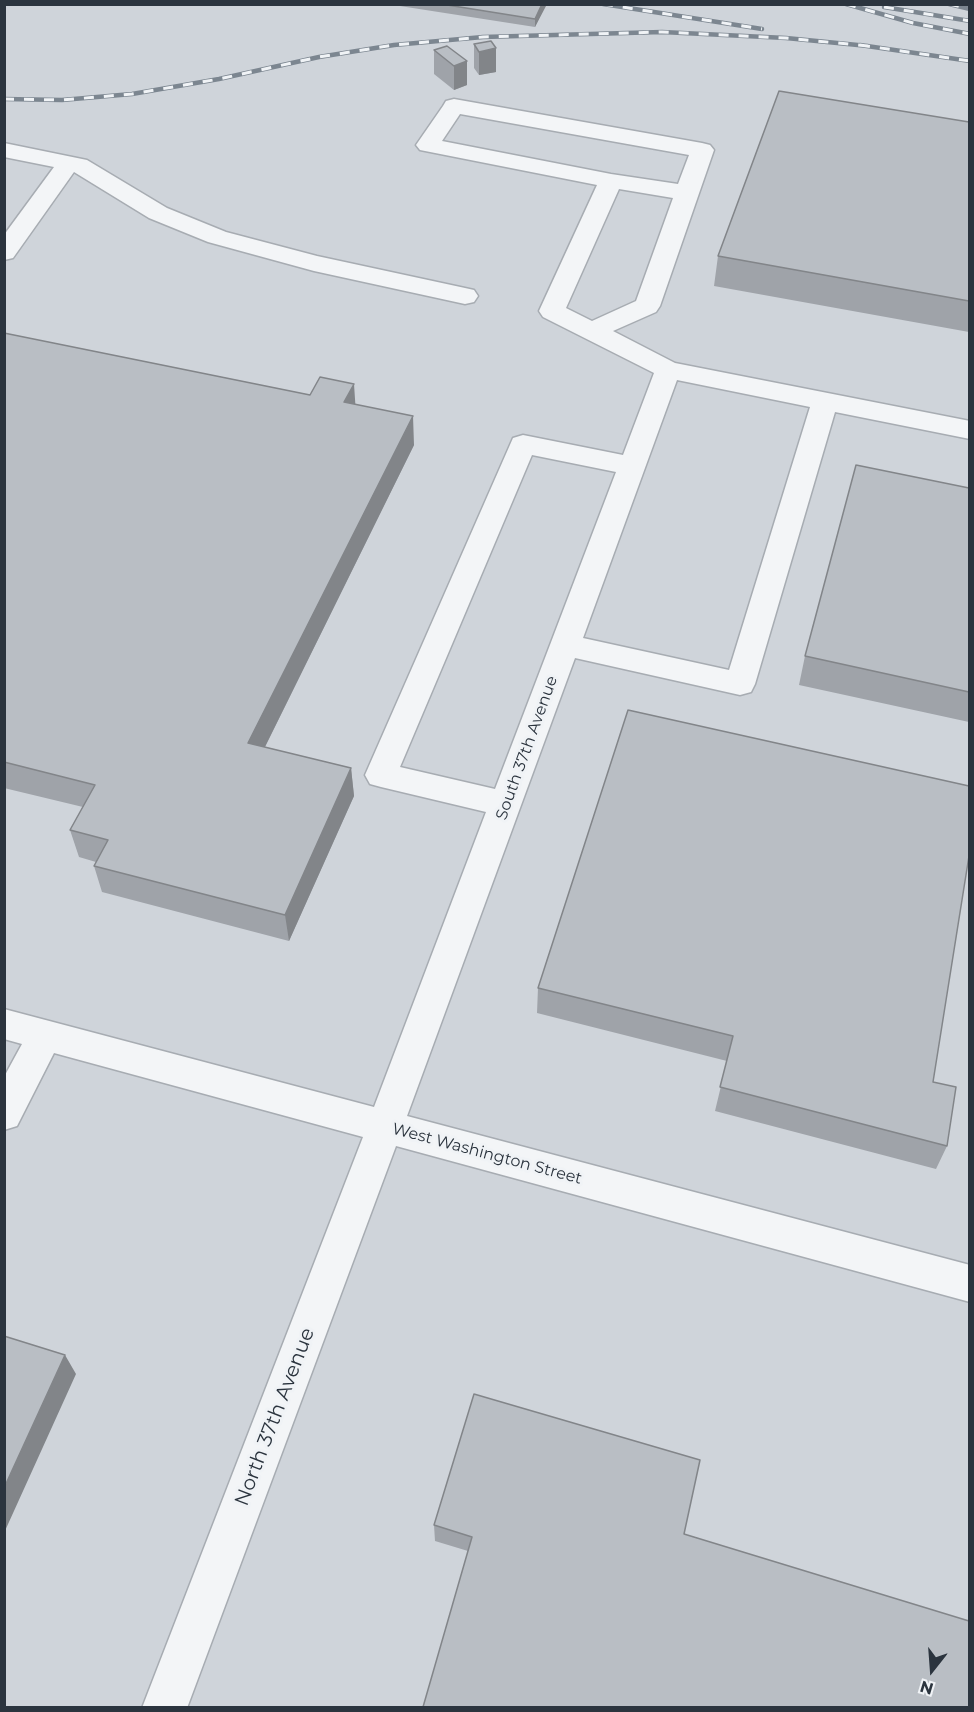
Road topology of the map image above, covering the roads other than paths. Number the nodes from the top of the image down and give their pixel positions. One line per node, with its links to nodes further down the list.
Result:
1 (4, 150): 2 (street)
2 (69, 163): 5 (street); 6 (street)
3 (611, 181): 4 (street); 4 (street); 7 (street)
4 (687, 194): 7 (street)
5 (4, 253)
6 (465, 296)
7 (592, 332): 8 (street)
8 (668, 370): 9 (street); 11 (street, South 37th Avenue)
9 (825, 400): 10 (street); 12 (street)
10 (969, 430)
11 (632, 466): 12 (street, South 37th Avenue); 13 (street)
12 (566, 645): 13 (street, South 37th Avenue)
13 (506, 804): 17 (street, South 37th Avenue)
14 (4, 1024): 15 (street, West Washington Street)
15 (45, 1035): 16 (street); 17 (street, West Washington Street)
16 (4, 1114)
17 (385, 1127): 18 (street, West Washington Street); 19 (street, North 37th Avenue)
18 (969, 1284)
19 (164, 1707)

